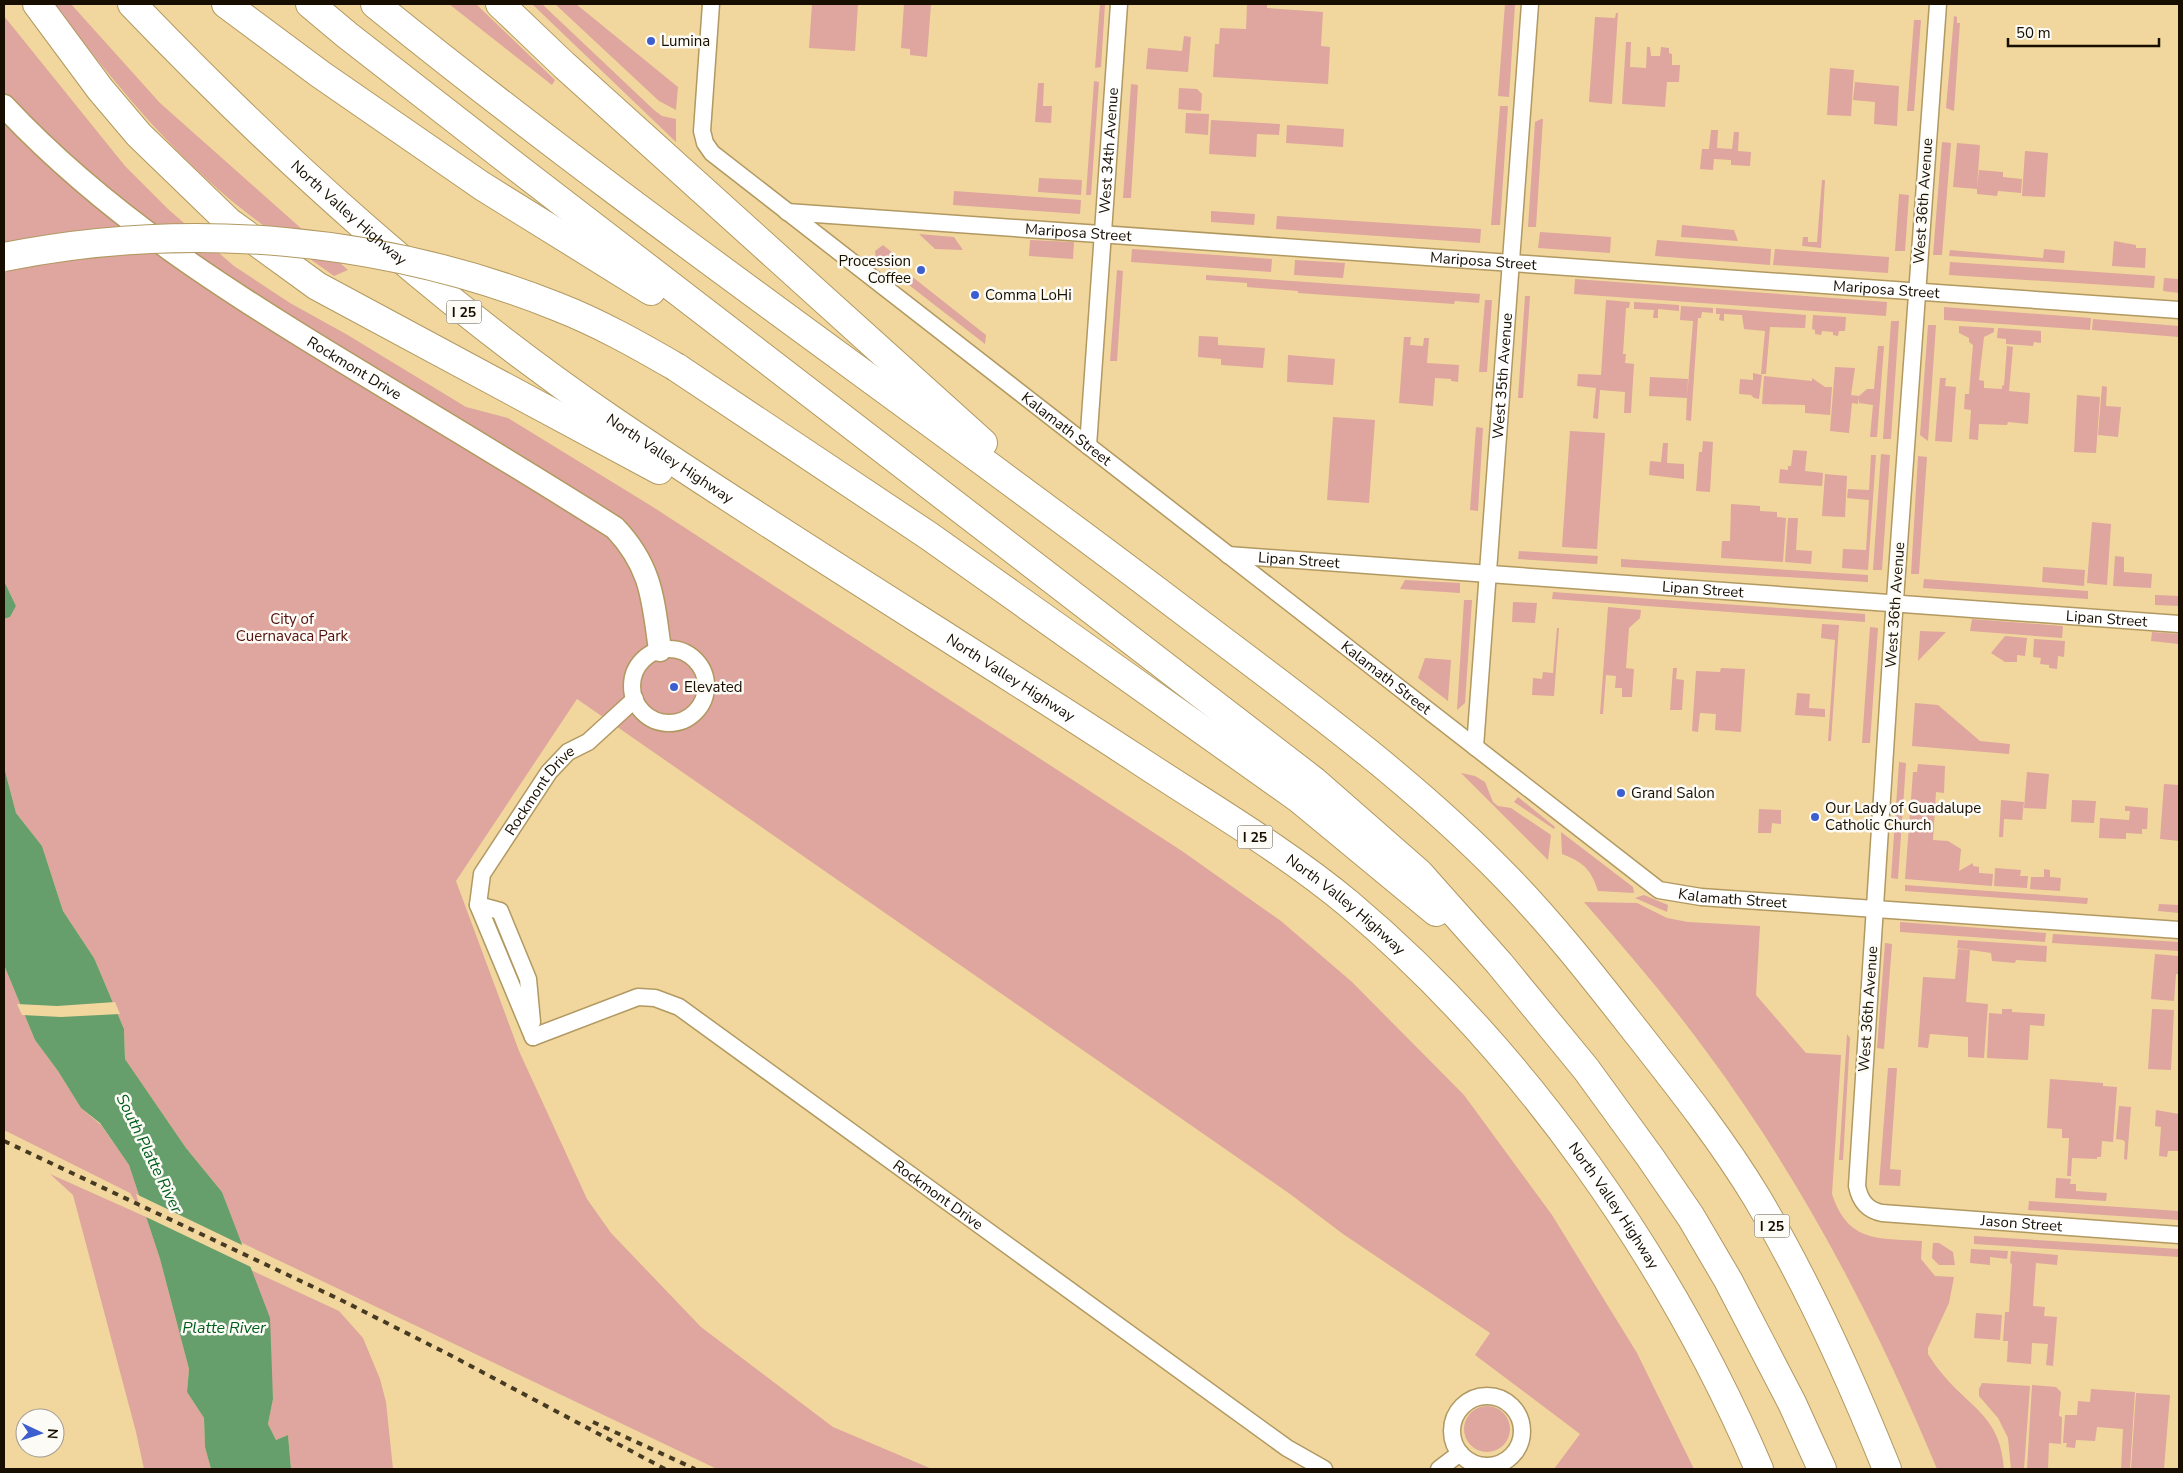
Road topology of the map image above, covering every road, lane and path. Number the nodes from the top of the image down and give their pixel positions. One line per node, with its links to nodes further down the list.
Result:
1 (37, 4): 22 (highway)
2 (132, 4): 22 (highway, North Valley Highway / I 25)
3 (226, 4): 18 (highway)
4 (310, 4): 18 (highway)
5 (375, 4): 20 (highway, I 25)
6 (500, 4): 20 (highway)
7 (711, 4): 12 (street, Kalamath Street)
8 (1119, 4): 13 (street, West 34th Avenue)
9 (1530, 4): 15 (street, West 35th Avenue)
10 (1938, 4): 16 (street, West 36th Avenue)
11 (4, 106): 26 (street, Rockmont Drive)
12 (787, 212): 13 (street, Mariposa Street); 19 (street, Kalamath Street)
13 (1103, 234): 15 (street, Mariposa Street); 19 (street, West 34th Avenue)
14 (4, 257): 34 (highway, bridge)
15 (1512, 262): 16 (street, Mariposa Street); 23 (street, West 35th Avenue)
16 (1917, 291): 17 (street, Mariposa Street); 24 (street, West 36th Avenue)
17 (2179, 310)
18 (782, 373): 34 (highway)
19 (1088, 446): 21 (street, Kalamath Street)
20 (1096, 545): 43 (highway, I 25)
21 (1228, 555): 23 (street, Lipan Street); 28 (street, Kalamath Street)
22 (838, 567): 41 (highway, North Valley Highway / I 25)
23 (1488, 574): 24 (street, Lipan Street); 28 (street, West 35th Avenue)
24 (1895, 604): 25 (street, Lipan Street); 30 (street, West 36th Avenue)
25 (2179, 624)
26 (660, 650): 27 (street); 27 (street)
27 (635, 699): 29 (street, Rockmont Drive)
28 (1474, 747): 30 (street, Kalamath Street)
29 (478, 905): 32 (street); 33 (street)
30 (1875, 909): 31 (street, Kalamath Street); 36 (street, West 36th Avenue)
31 (2179, 930)
32 (511, 936): 33 (street); 35 (street)
33 (494, 943): 35 (street)
34 (1499, 963): 42 (highway)
35 (533, 1037): 39 (street, Rockmont Drive)
36 (1865, 1205): 37 (street, Jason Street)
37 (2179, 1235)
38 (1460, 1453): 38 (street); 40 (street)
39 (1324, 1469)
40 (1439, 1469)
41 (1759, 1469)
42 (1822, 1469)
43 (1887, 1469)

